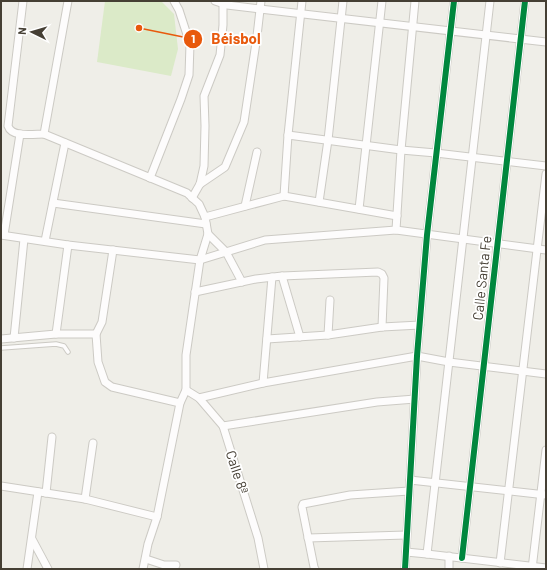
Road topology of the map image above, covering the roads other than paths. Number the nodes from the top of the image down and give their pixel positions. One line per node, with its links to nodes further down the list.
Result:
1 (23, 1): 22 (street)
2 (68, 1): 23 (street)
3 (174, 1): 35 (street)
4 (261, 1): 13 (street)
5 (302, 1): 14 (street)
6 (343, 1): 15 (street)
7 (382, 1): 16 (street)
8 (415, 1): 17 (street)
9 (454, 1): 18 (street)
10 (490, 1): 19 (street)
11 (525, 1): 20 (street, Calle Santa Fe)
12 (218, 2): 13 (street); 36 (street)
13 (260, 9): 14 (street); 36 (street)
14 (300, 14): 15 (street); 24 (street)
15 (341, 18): 16 (street); 25 (street)
16 (380, 23): 17 (street); 27 (street)
17 (412, 26): 18 (street); 28 (street)
18 (450, 31): 19 (street); 30 (street)
19 (486, 35): 20 (street); 31 (street)
20 (521, 39): 21 (street); 32 (street, Calle Santa Fe)
21 (546, 42)
22 (20, 134): 23 (street); 47 (street)
23 (44, 134): 26 (street)
24 (288, 136): 25 (street); 37 (street)
25 (328, 140): 27 (street); 39 (street)
26 (65, 143): 35 (street); 40 (street)
27 (366, 145): 28 (street); 42 (street)
28 (401, 150): 30 (street); 43 (street)
29 (257, 152): 41 (street)
30 (436, 153): 31 (street); 48 (street)
31 (472, 157): 32 (street); 50 (street)
32 (507, 161): 33 (street); 52 (street, Calle Santa Fe)
33 (546, 166)
34 (546, 174): 54 (street)
35 (150, 178): 38 (street)
36 (200, 184): 38 (street)
37 (284, 196): 39 (street); 41 (street)
38 (192, 198): 44 (street)
39 (319, 202): 42 (street)
40 (53, 204): 44 (street); 51 (street)
41 (245, 206): 44 (street)
42 (359, 209): 43 (street)
43 (397, 216): 45 (street)
44 (206, 221): 46 (street)
45 (396, 230): 48 (street); 57 (street)
46 (208, 234): 57 (street); 58 (street)
47 (2, 235): 49 (street)
48 (427, 235): 50 (street); 64 (street)
49 (24, 239): 51 (street); 70 (street)
50 (463, 239): 52 (street); 76 (street)
51 (45, 241): 53 (street)
52 (498, 244): 54 (street); 77 (street, Calle Santa Fe)
53 (68, 245): 55 (street); 66 (street)
54 (537, 249): 56 (street); 78 (street)
55 (113, 250): 58 (street); 67 (street)
56 (546, 250)
57 (226, 252): 58 (street); 61 (street)
58 (200, 260): 62 (street)
59 (282, 276): 60 (street); 65 (street); 69 (street)
60 (272, 278): 61 (street); 72 (street)
61 (242, 282): 62 (street)
62 (195, 292): 81 (street)
63 (330, 300): 68 (street)
64 (420, 325): 65 (street); 75 (street)
65 (382, 327): 68 (street)
66 (56, 334): 67 (street); 70 (street)
67 (96, 334): 84 (street)
68 (328, 335): 69 (street)
69 (300, 337): 72 (street)
70 (14, 338): 71 (street)
71 (1, 339)
72 (267, 340): 80 (street)
73 (1, 348): 74 (lane)
74 (68, 352)
75 (417, 356): 76 (street); 80 (street); 83 (street)
76 (449, 362): 77 (street); 90 (street)
77 (484, 366): 78 (street); 92 (street, Calle Santa Fe)
78 (522, 371): 79 (street); 94 (street)
79 (546, 374)
80 (262, 383): 82 (street)
81 (186, 390): 82 (street, Calle 8ª); 84 (street)
82 (199, 398): 85 (street, Calle 8ª)
83 (415, 399): 85 (street); 89 (street)
84 (180, 403): 99 (street)
85 (223, 426): 115 (street, Calle 8ª)
86 (52, 437): 96 (street)
87 (93, 443): 98 (street)
88 (546, 450): 97 (street)
89 (410, 480): 90 (street); 93 (street)
90 (435, 482): 92 (street); 104 (street)
91 (1, 486): 95 (street)
92 (470, 486): 94 (street); 106 (street, Calle Santa Fe)
93 (410, 491): 100 (street); 101 (street)
94 (508, 491): 97 (street); 108 (street)
95 (38, 492): 96 (street); 102 (street)
96 (46, 493): 98 (street)
97 (543, 495): 110 (street)
98 (85, 499): 99 (street)
99 (157, 517): 107 (street)
100 (406, 535): 101 (street); 103 (street)
101 (308, 538): 116 (street)
102 (32, 539): 112 (street); 113 (street)
103 (406, 552): 104 (street); 117 (street)
104 (427, 554): 105 (street)
105 (449, 556): 106 (street); 118 (street)
106 (462, 558): 108 (street)
107 (146, 559): 109 (street); 114 (street)
108 (500, 563): 110 (street)
109 (176, 565)
110 (532, 568): 111 (street)
111 (546, 568)
112 (27, 569)
113 (48, 569)
114 (143, 569)
115 (264, 569)
116 (315, 569)
117 (405, 569)
118 (449, 569)

